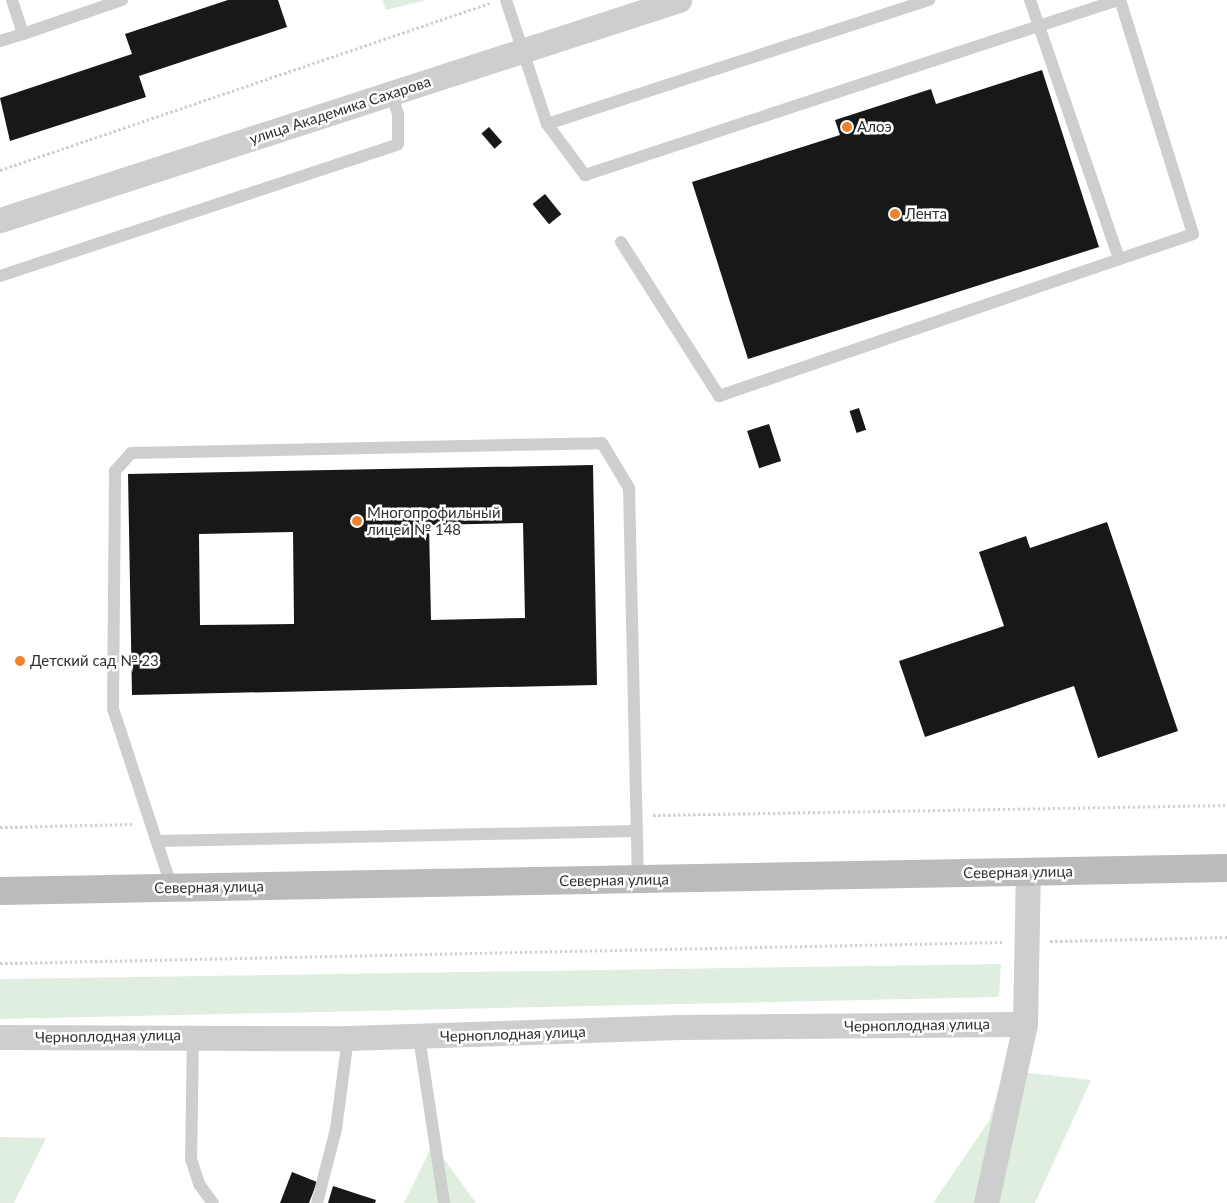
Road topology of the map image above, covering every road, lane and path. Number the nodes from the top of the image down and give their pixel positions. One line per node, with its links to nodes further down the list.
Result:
1 (12, 0): 10 (lane)
2 (122, 0): 10 (lane)
3 (500, 0): 15 (path)
4 (506, 0): 12 (lane)
5 (679, 0): 12 (street, улица Академика Сахарова)
6 (930, 0): 14 (lane)
7 (1030, 0): 9 (lane)
8 (1119, 0): 9 (lane); 18 (lane)
9 (1038, 26): 14 (lane); 18 (lane)
10 (23, 34): 11 (lane)
11 (0, 41)
12 (523, 51): 13 (street, улица Академика Сахарова); 14 (lane)
13 (391, 93): 16 (street, улица Академика Сахарова); 19 (lane)
14 (547, 124)
15 (0, 170)
16 (0, 220)
17 (621, 242): 18 (lane)
18 (1119, 259)
19 (0, 276)
20 (637, 832): 21 (lane); 21 (lane); 24 (lane)
21 (157, 842): 25 (lane)
22 (1227, 868): 23 (street, Северная улица)
23 (1028, 872): 24 (street, Северная улица); 28 (street)
24 (638, 879): 25 (street, Северная улица)
25 (172, 888): 26 (street, Северная улица)
26 (0, 891)
27 (1227, 937): 28 (path)
28 (1027, 941): 29 (path); 30 (street)
29 (0, 963)
30 (1025, 1024): 33 (street, Черноплодная улица); 38 (street)
31 (193, 1036): 32 (street, Черноплодная улица); 34 (street, Черноплодная улица); 35 (lane)
32 (0, 1037)
33 (418, 1037): 34 (street, Черноплодная улица); 37 (lane)
34 (348, 1038): 36 (lane)
35 (213, 1203)
36 (317, 1203)
37 (444, 1203)
38 (986, 1203)

